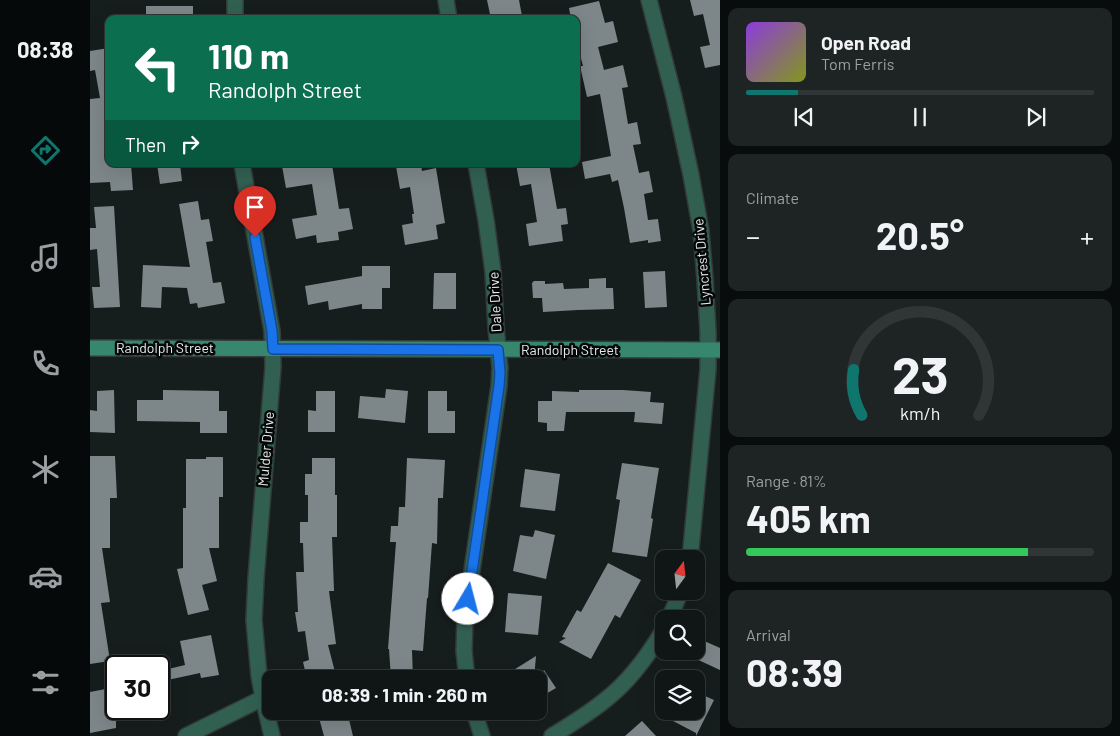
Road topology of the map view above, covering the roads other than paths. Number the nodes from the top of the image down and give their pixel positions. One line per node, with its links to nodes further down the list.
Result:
1 (235, 0): 4 (street)
2 (446, 0): 5 (street)
3 (649, 0): 11 (street, Lyncrest Drive)
4 (235, 15)
5 (448, 15)
6 (243, 167): 9 (street, Mulder Drive)
7 (477, 167): 10 (street, Dale Drive)
8 (90, 348): 9 (street, Randolph Street)
9 (273, 349): 10 (street, Randolph Street); 15 (street, Mulder Drive)
10 (498, 350): 11 (street, Randolph Street); 14 (street, Dale Drive)
11 (714, 350): 12 (street, Lyncrest Drive)
12 (691, 550)
13 (655, 644): 22 (street)
14 (466, 670)
15 (262, 691)
16 (262, 698): 19 (street)
17 (268, 720): 20 (street, Mulder Drive)
18 (477, 720): 21 (street)
19 (186, 736)
20 (272, 736)
21 (482, 736)
22 (552, 736)

